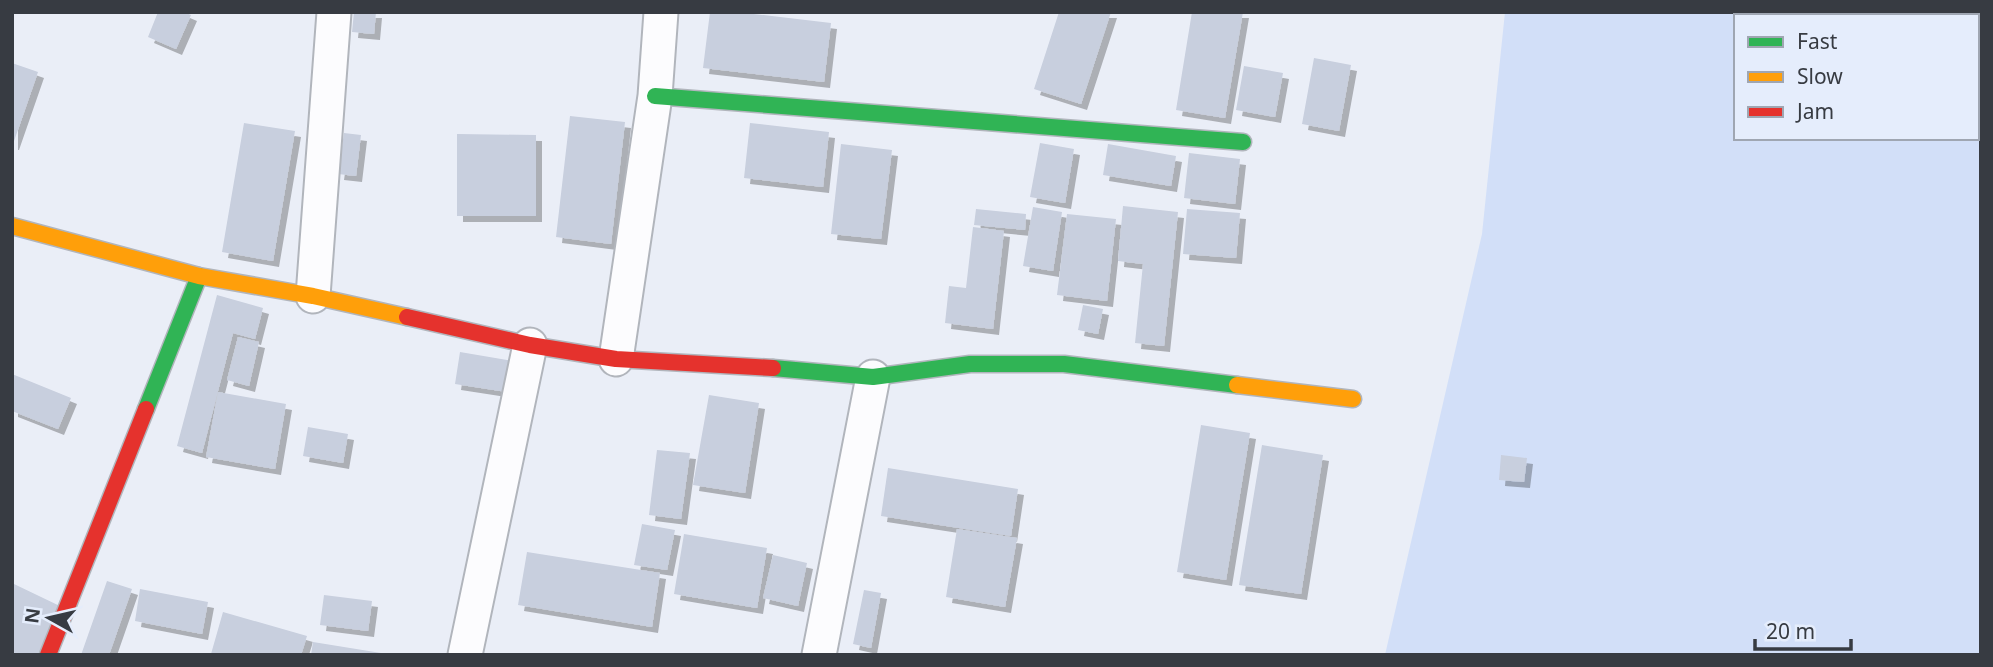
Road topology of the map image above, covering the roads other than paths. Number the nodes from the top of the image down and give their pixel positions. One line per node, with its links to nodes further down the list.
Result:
1 (334, 12): 7 (street)
2 (661, 12): 3 (street)
3 (655, 96): 4 (street); 9 (street)
4 (1243, 142)
5 (12, 226): 6 (street)
6 (199, 276): 7 (street); 12 (street)
7 (313, 296): 8 (street)
8 (530, 345): 9 (street); 13 (street)
9 (615, 359): 10 (street)
10 (873, 377): 11 (street); 14 (street)
11 (1353, 399)
12 (48, 655)
13 (465, 655)
14 (819, 655)

